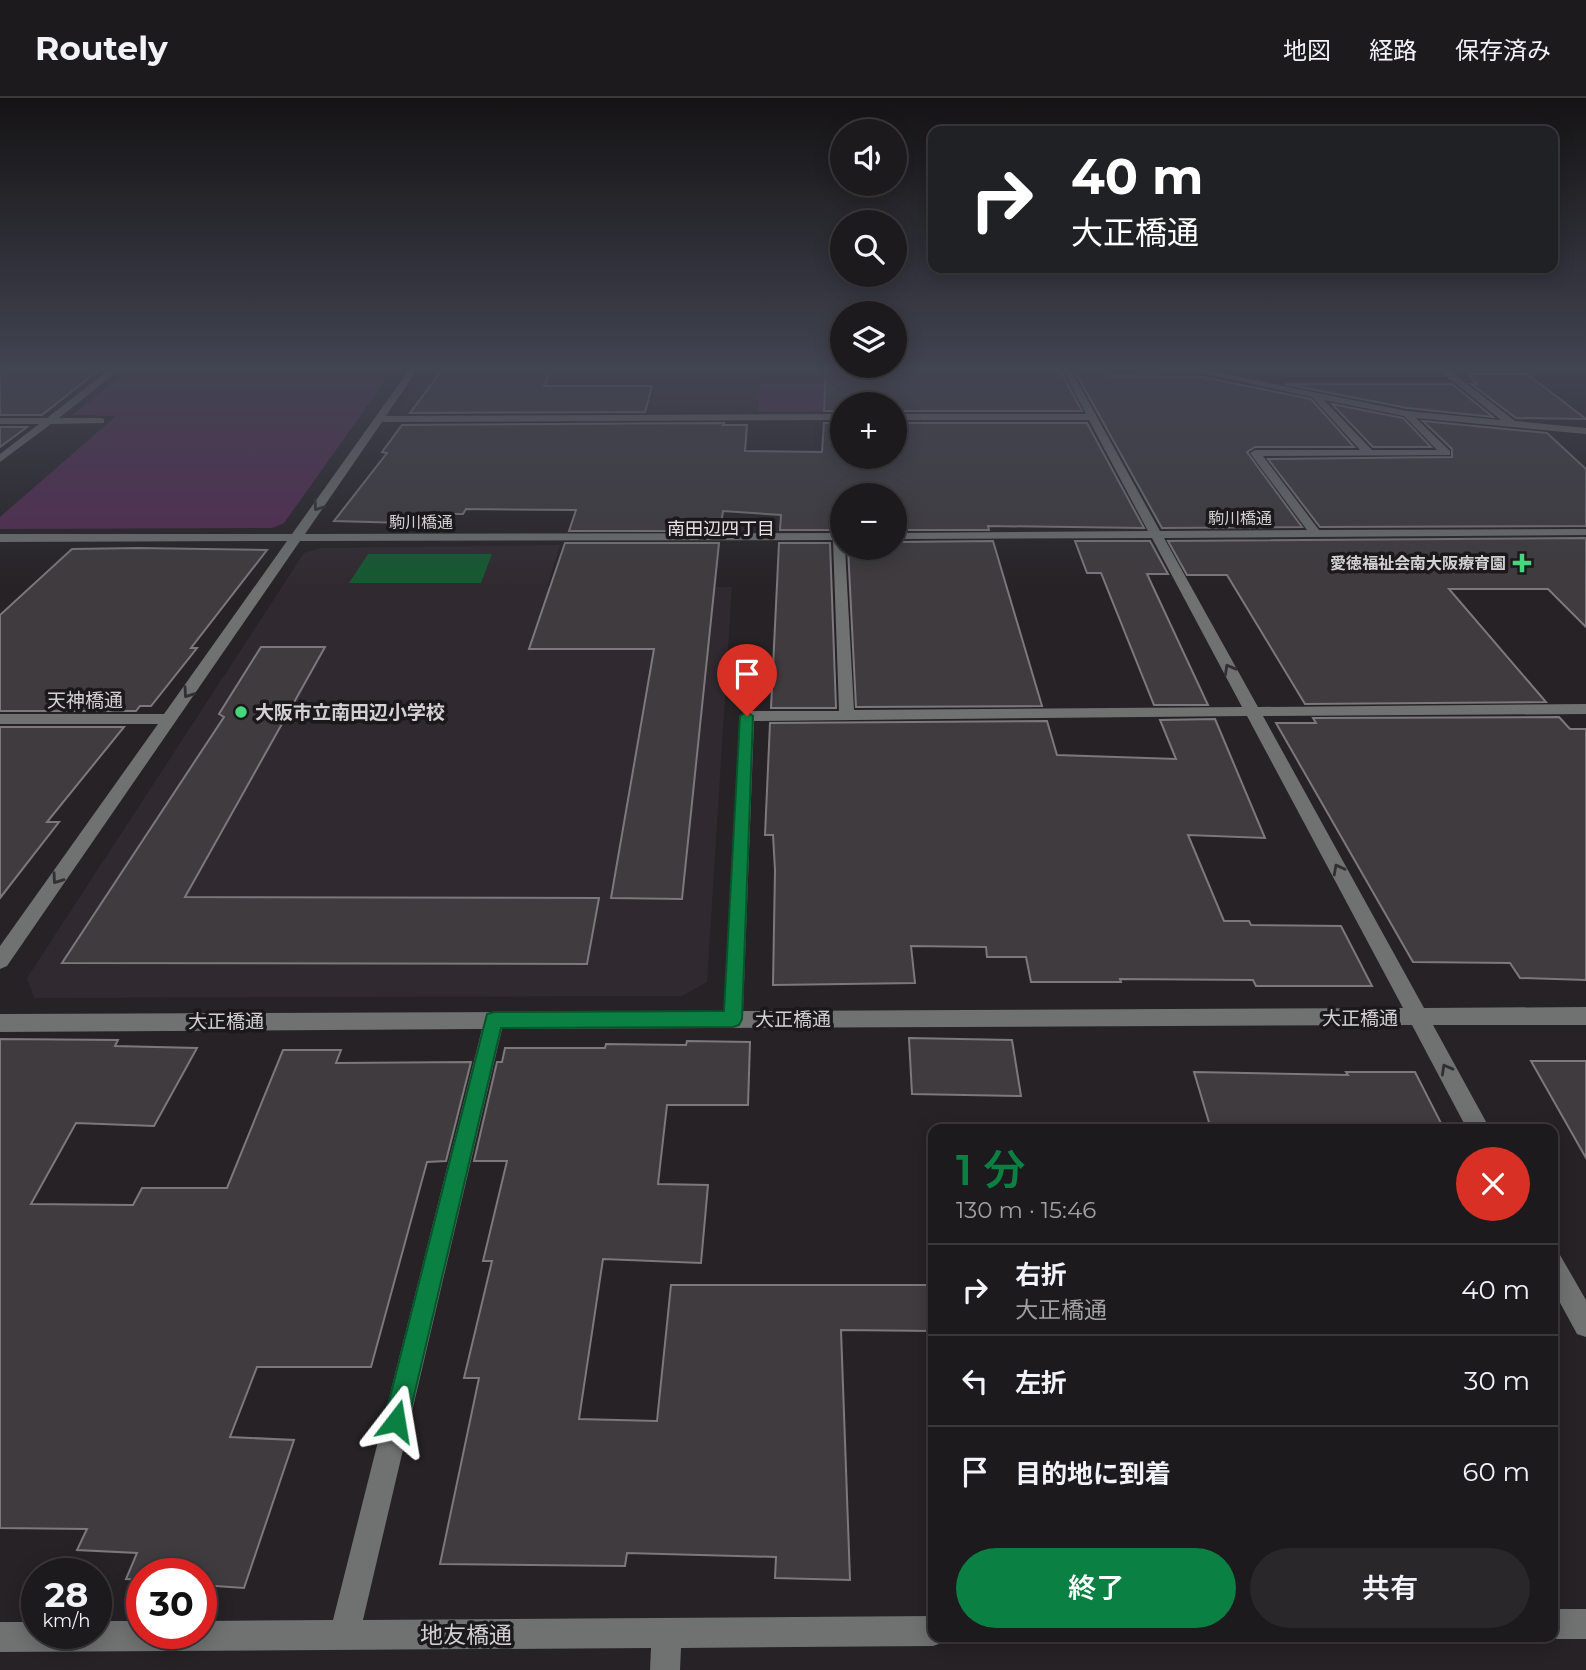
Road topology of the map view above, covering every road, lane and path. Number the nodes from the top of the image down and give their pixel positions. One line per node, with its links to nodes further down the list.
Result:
1 (20, 443): 7 (street)
2 (362, 443): 14 (street, one-way to 14)
3 (1106, 443): 10 (street)
4 (1360, 443): 6 (street)
5 (1436, 443): 6 (street)
6 (1369, 453): 9 (street)
7 (0, 459)
8 (1586, 532): 9 (street, 駒川橋通)
9 (1315, 533): 10 (street, 駒川橋通)
10 (1156, 534): 12 (street, 駒川橋通); 17 (street, one-way to 10)
11 (830, 536): 14 (street, 駒川橋通)
12 (907, 536)
13 (0, 538): 14 (street, 駒川橋通)
14 (296, 538): 20 (street, one-way to 20)
15 (842, 560): 18 (street)
16 (1586, 709): 17 (street)
17 (1252, 711): 18 (street); 23 (street, one-way to 17)
18 (847, 717): 24 (street)
19 (0, 719): 20 (street, 天神橋通)
20 (170, 719): 21 (street, one-way to 21)
21 (0, 961)
22 (1586, 1016): 23 (street, 大正橋通)
23 (1419, 1018): 24 (street, 大正橋通); 27 (street, one-way to 23)
24 (733, 1019): 25 (street, 大正橋通)
25 (494, 1020): 26 (street, 大正橋通); 34 (street)
26 (0, 1023)
27 (1476, 1124)
28 (1558, 1274): 29 (street)
29 (1586, 1325)
30 (1586, 1624): 31 (street)
31 (1558, 1625)
32 (928, 1631): 33 (street, 地友橋通)
33 (667, 1634): 34 (street, 地友橋通); 36 (street)
34 (344, 1635): 35 (street, 地友橋通)
35 (0, 1637)
36 (665, 1670)

